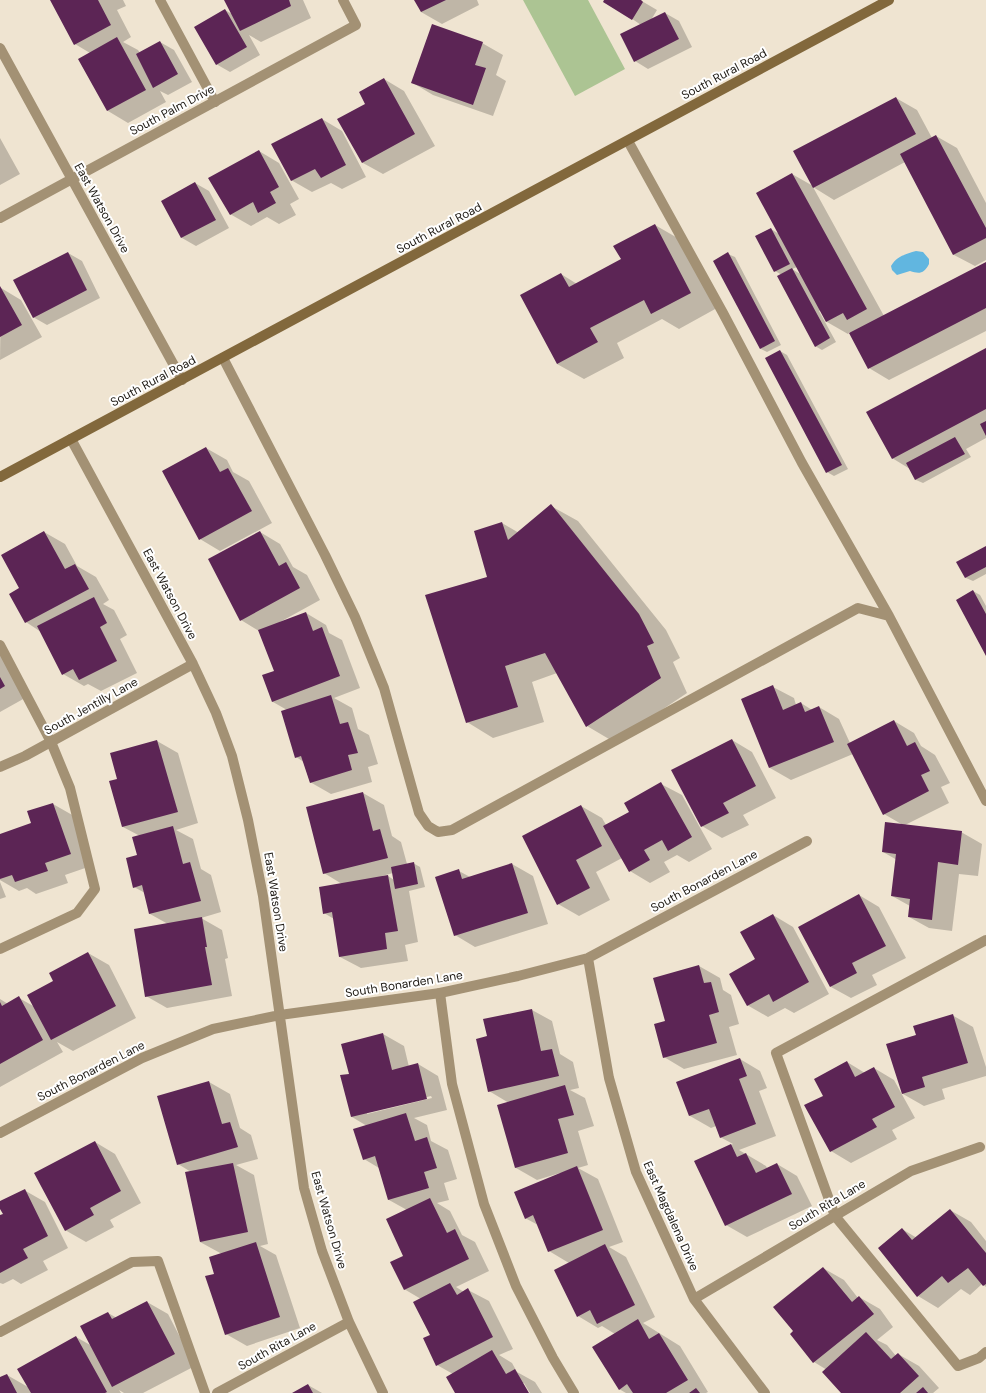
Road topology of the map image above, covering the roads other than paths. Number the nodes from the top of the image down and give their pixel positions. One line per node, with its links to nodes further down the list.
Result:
1 (160, 0): 5 (street)
2 (343, 0): 5 (street, South Palm Drive)
3 (889, 0): 6 (main road, South Rural Road)
4 (0, 48): 7 (street, East Watson Drive)
5 (215, 102): 7 (street, South Palm Drive)
6 (628, 141): 9 (main road, South Rural Road); 13 (street)
7 (71, 179): 8 (street, South Palm Drive); 10 (street, East Watson Drive)
8 (0, 218)
9 (223, 358): 10 (main road, South Rural Road); 13 (street)
10 (182, 380): 11 (main road, South Rural Road)
11 (71, 439): 12 (main road, South Rural Road); 15 (street, East Watson Drive)
12 (0, 477)
13 (889, 616): 18 (street)
14 (0, 645): 16 (street)
15 (192, 664): 16 (street, South Jentilly Lane); 24 (street, East Watson Drive)
16 (51, 742): 17 (street, South Jentilly Lane); 21 (street)
17 (0, 767)
18 (986, 801)
19 (807, 841): 22 (street, South Bonarden Lane)
20 (986, 940): 27 (street)
21 (0, 949)
22 (588, 958): 23 (street, South Bonarden Lane); 28 (street, East Magdalena Drive)
23 (440, 993): 24 (street, South Bonarden Lane); 35 (street)
24 (280, 1015): 25 (street, South Bonarden Lane); 29 (street, East Watson Drive)
25 (0, 1133)
26 (980, 1147): 27 (street, South Rita Lane)
27 (835, 1216): 28 (street, South Rita Lane); 31 (street)
28 (694, 1299): 36 (street, East Magdalena Drive)
29 (349, 1322): 33 (street, South Rita Lane); 34 (street, East Watson Drive)
30 (0, 1332): 32 (street)
31 (986, 1352)
32 (205, 1393)
33 (217, 1393)
34 (384, 1393)
35 (574, 1393)
36 (765, 1393)

